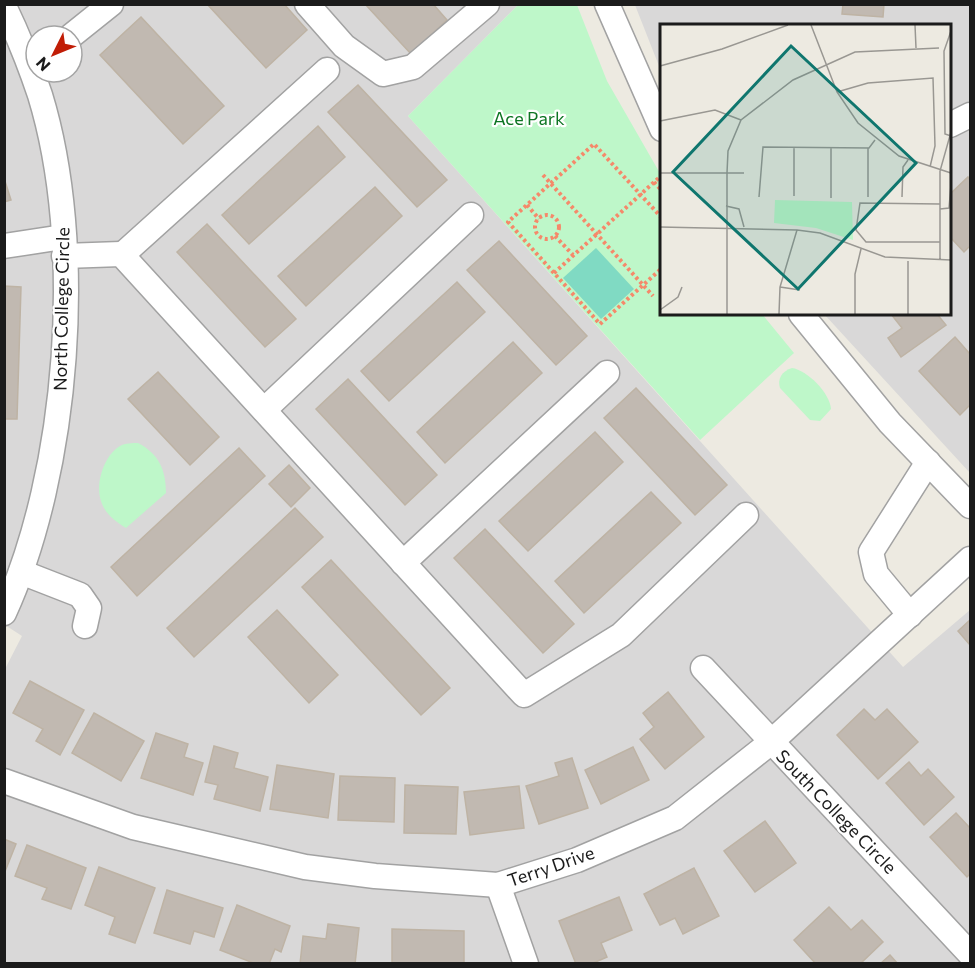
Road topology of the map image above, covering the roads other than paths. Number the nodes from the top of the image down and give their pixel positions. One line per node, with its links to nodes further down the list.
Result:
1 (111, 4): 6 (street)
2 (307, 4): 3 (street)
3 (487, 4)
4 (607, 4): 11 (street)
5 (4, 6): 7 (street, North College Circle)
6 (84, 26)
7 (24, 35)
8 (327, 70): 16 (street)
9 (37, 84): 15 (street, North College Circle)
10 (970, 115): 12 (street)
11 (660, 124)
12 (951, 124)
13 (471, 215): 19 (street)
14 (4, 246): 15 (street)
15 (64, 247): 16 (street); 25 (street, North College Circle)
16 (123, 255): 19 (street)
17 (802, 315): 20 (street)
18 (607, 373): 24 (street)
19 (264, 410): 24 (street)
20 (928, 462): 21 (street); 27 (street)
21 (970, 506)
22 (746, 515): 24 (street)
23 (970, 559): 27 (street, Terry Drive)
24 (403, 563)
25 (21, 572): 26 (street, North College Circle); 28 (street)
26 (7, 602)
27 (910, 615): 30 (street, Terry Drive)
28 (85, 626)
29 (703, 668): 30 (street, South College Circle)
30 (770, 743): 32 (street, Terry Drive); 33 (street, South College Circle)
31 (4, 781): 32 (street, Terry Drive)
32 (498, 885): 34 (street)
33 (970, 954)
34 (526, 963)

